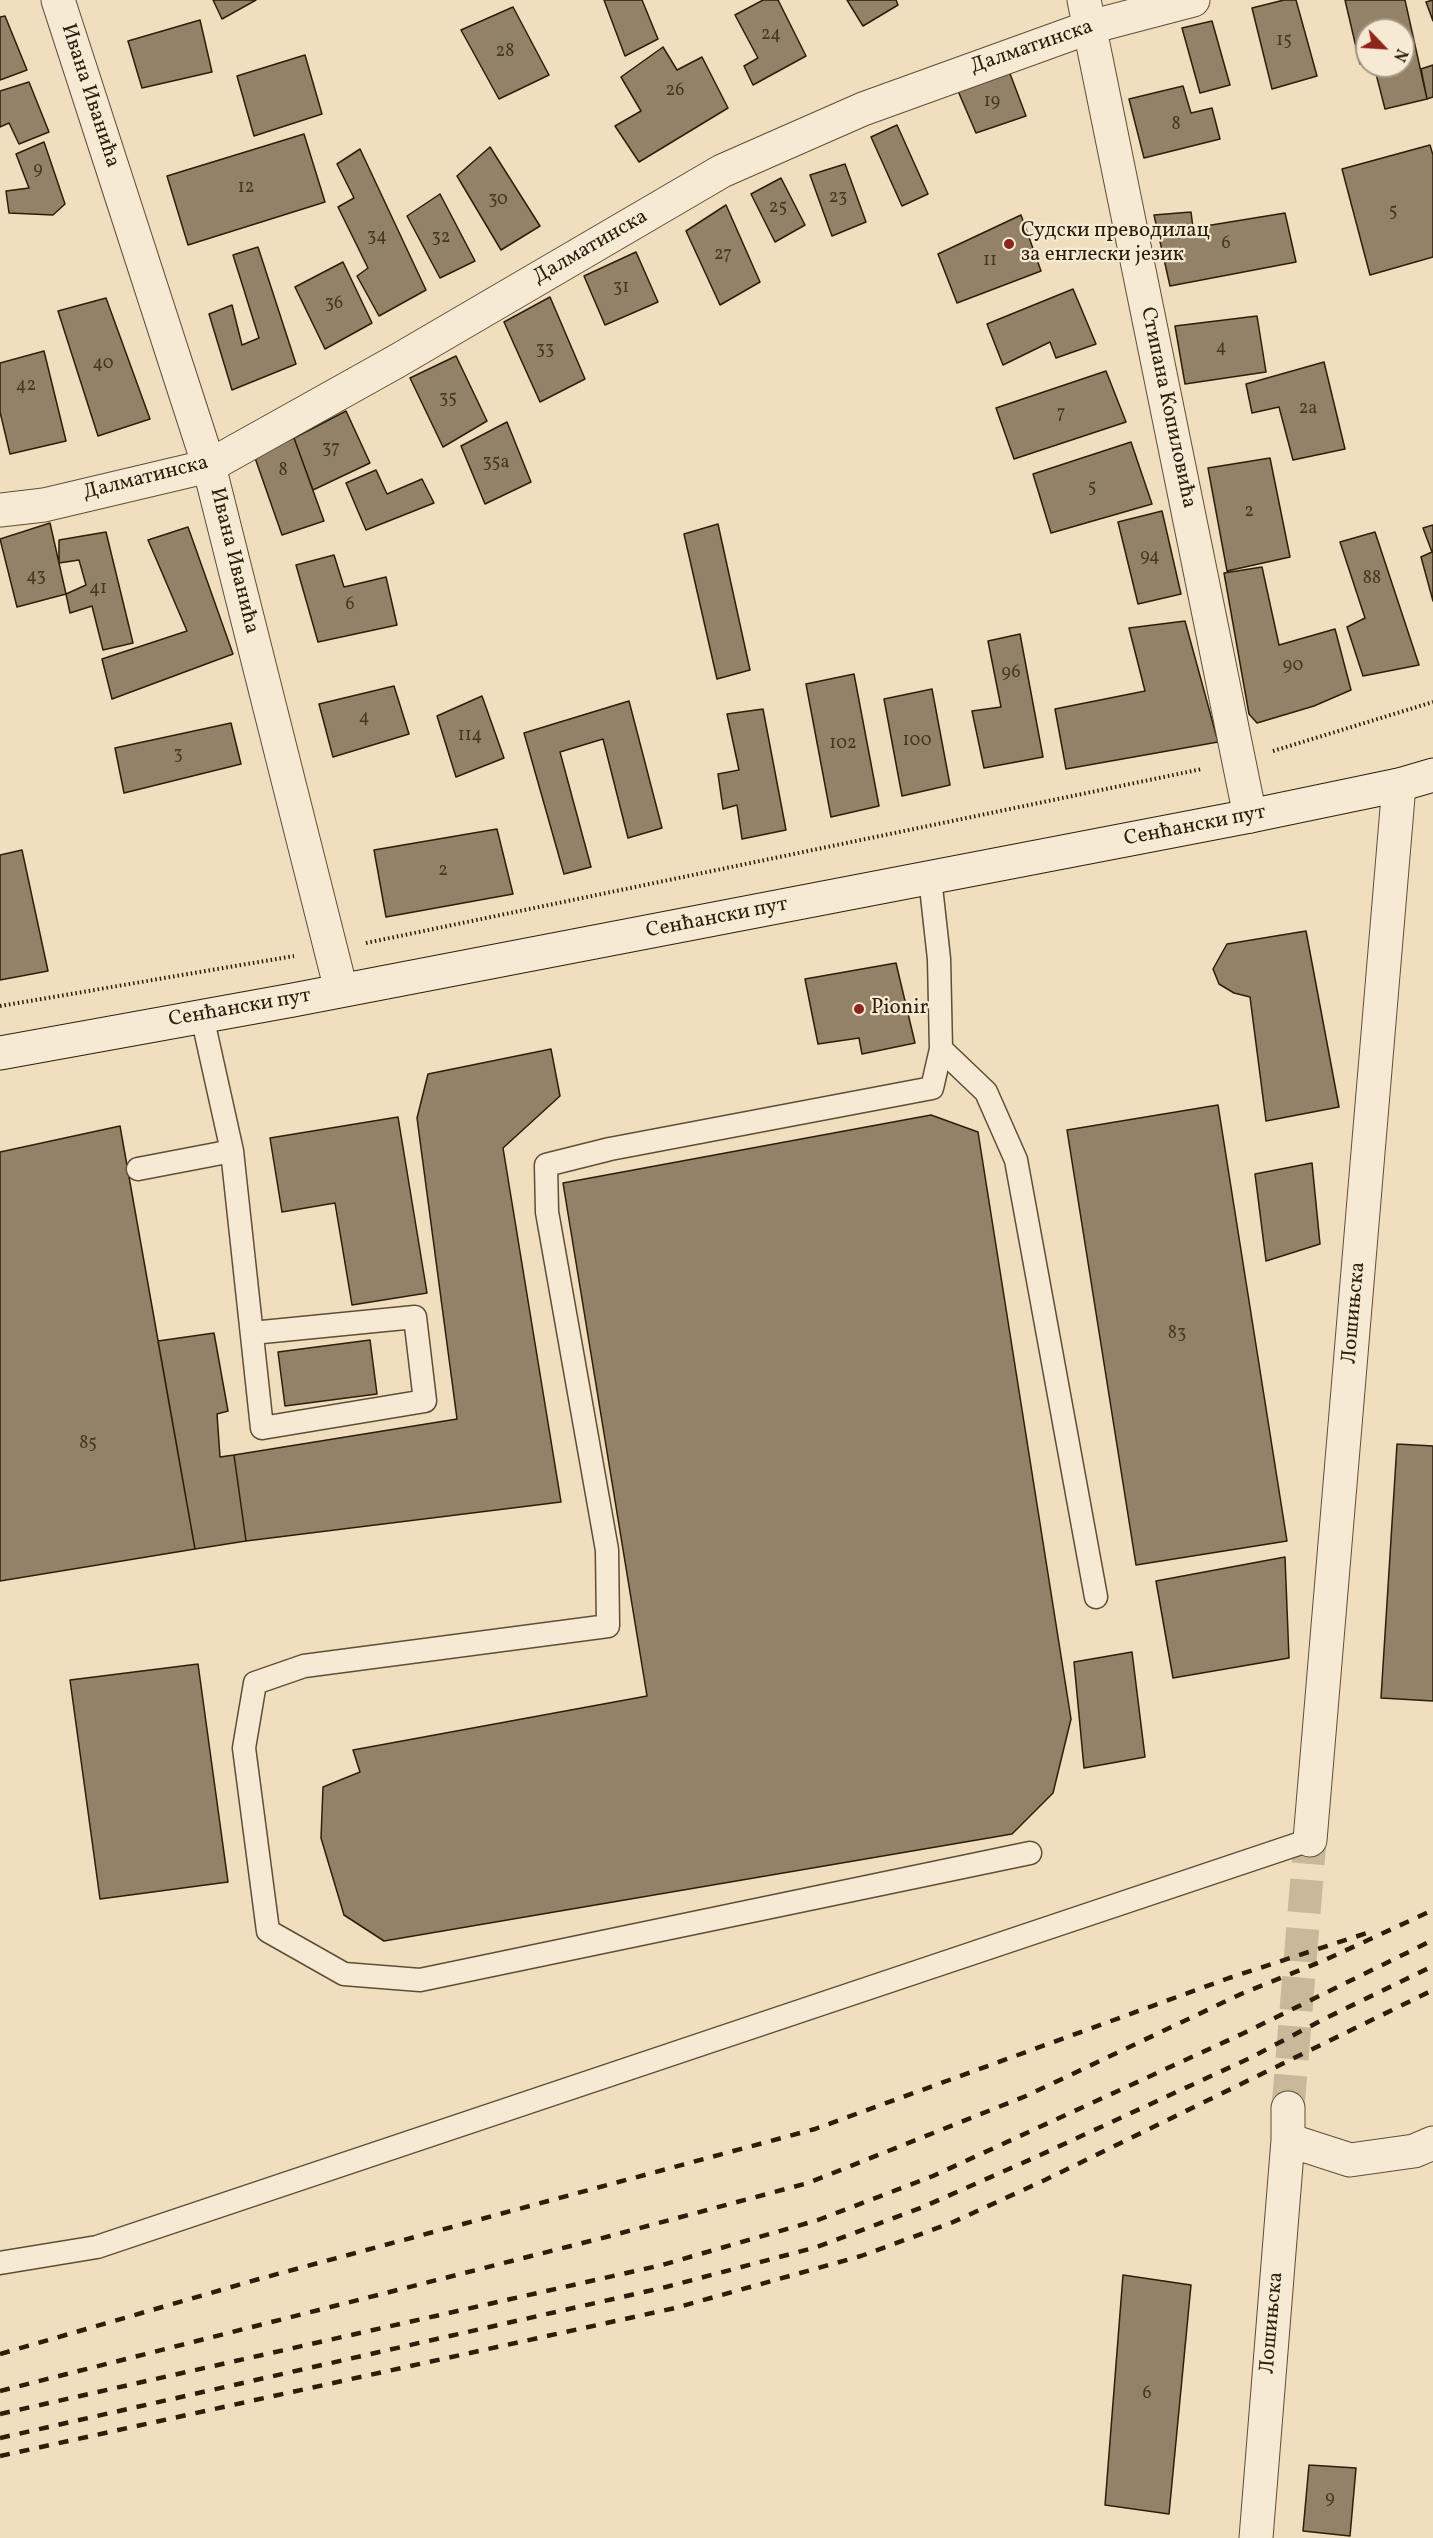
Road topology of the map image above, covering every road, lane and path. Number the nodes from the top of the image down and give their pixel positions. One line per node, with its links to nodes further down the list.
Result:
1 (58, 0): 4 (street, Ивана Иванића)
2 (1193, 0): 3 (street, Далматинска)
3 (1087, 13): 4 (street, Далматинска); 7 (street, Стипана Копиловића)
4 (209, 466): 5 (street, Далматинска); 12 (street, Ивана Иванића)
5 (0, 510)
6 (1433, 702): 7 (path)
7 (1239, 760): 10 (street, Стипана Копиловића); 12 (path)
8 (1433, 775): 9 (street, Сенћански пут)
9 (1399, 785): 10 (street, Сенћански пут); 22 (street, Лошињска)
10 (1250, 816): 11 (street, Сенћански пут)
11 (930, 878): 13 (street, Сенћански пут); 16 (lane)
12 (331, 950): 13 (street, Ивана Иванића); 14 (path)
13 (341, 990): 15 (street, Сенћански пут)
14 (0, 1005)
15 (202, 1016): 17 (street, Сенћански пут); 18 (lane)
16 (941, 1049): 21 (lane); 23 (lane)
17 (0, 1053)
18 (232, 1151): 19 (lane); 20 (lane)
19 (138, 1169)
20 (252, 1333): 20 (lane)
21 (1096, 1597)
22 (1310, 1840): 25 (lane)
23 (1030, 1853)
24 (1433, 2143): 26 (street, Лошињска)
25 (0, 2263)
26 (1256, 2538)

